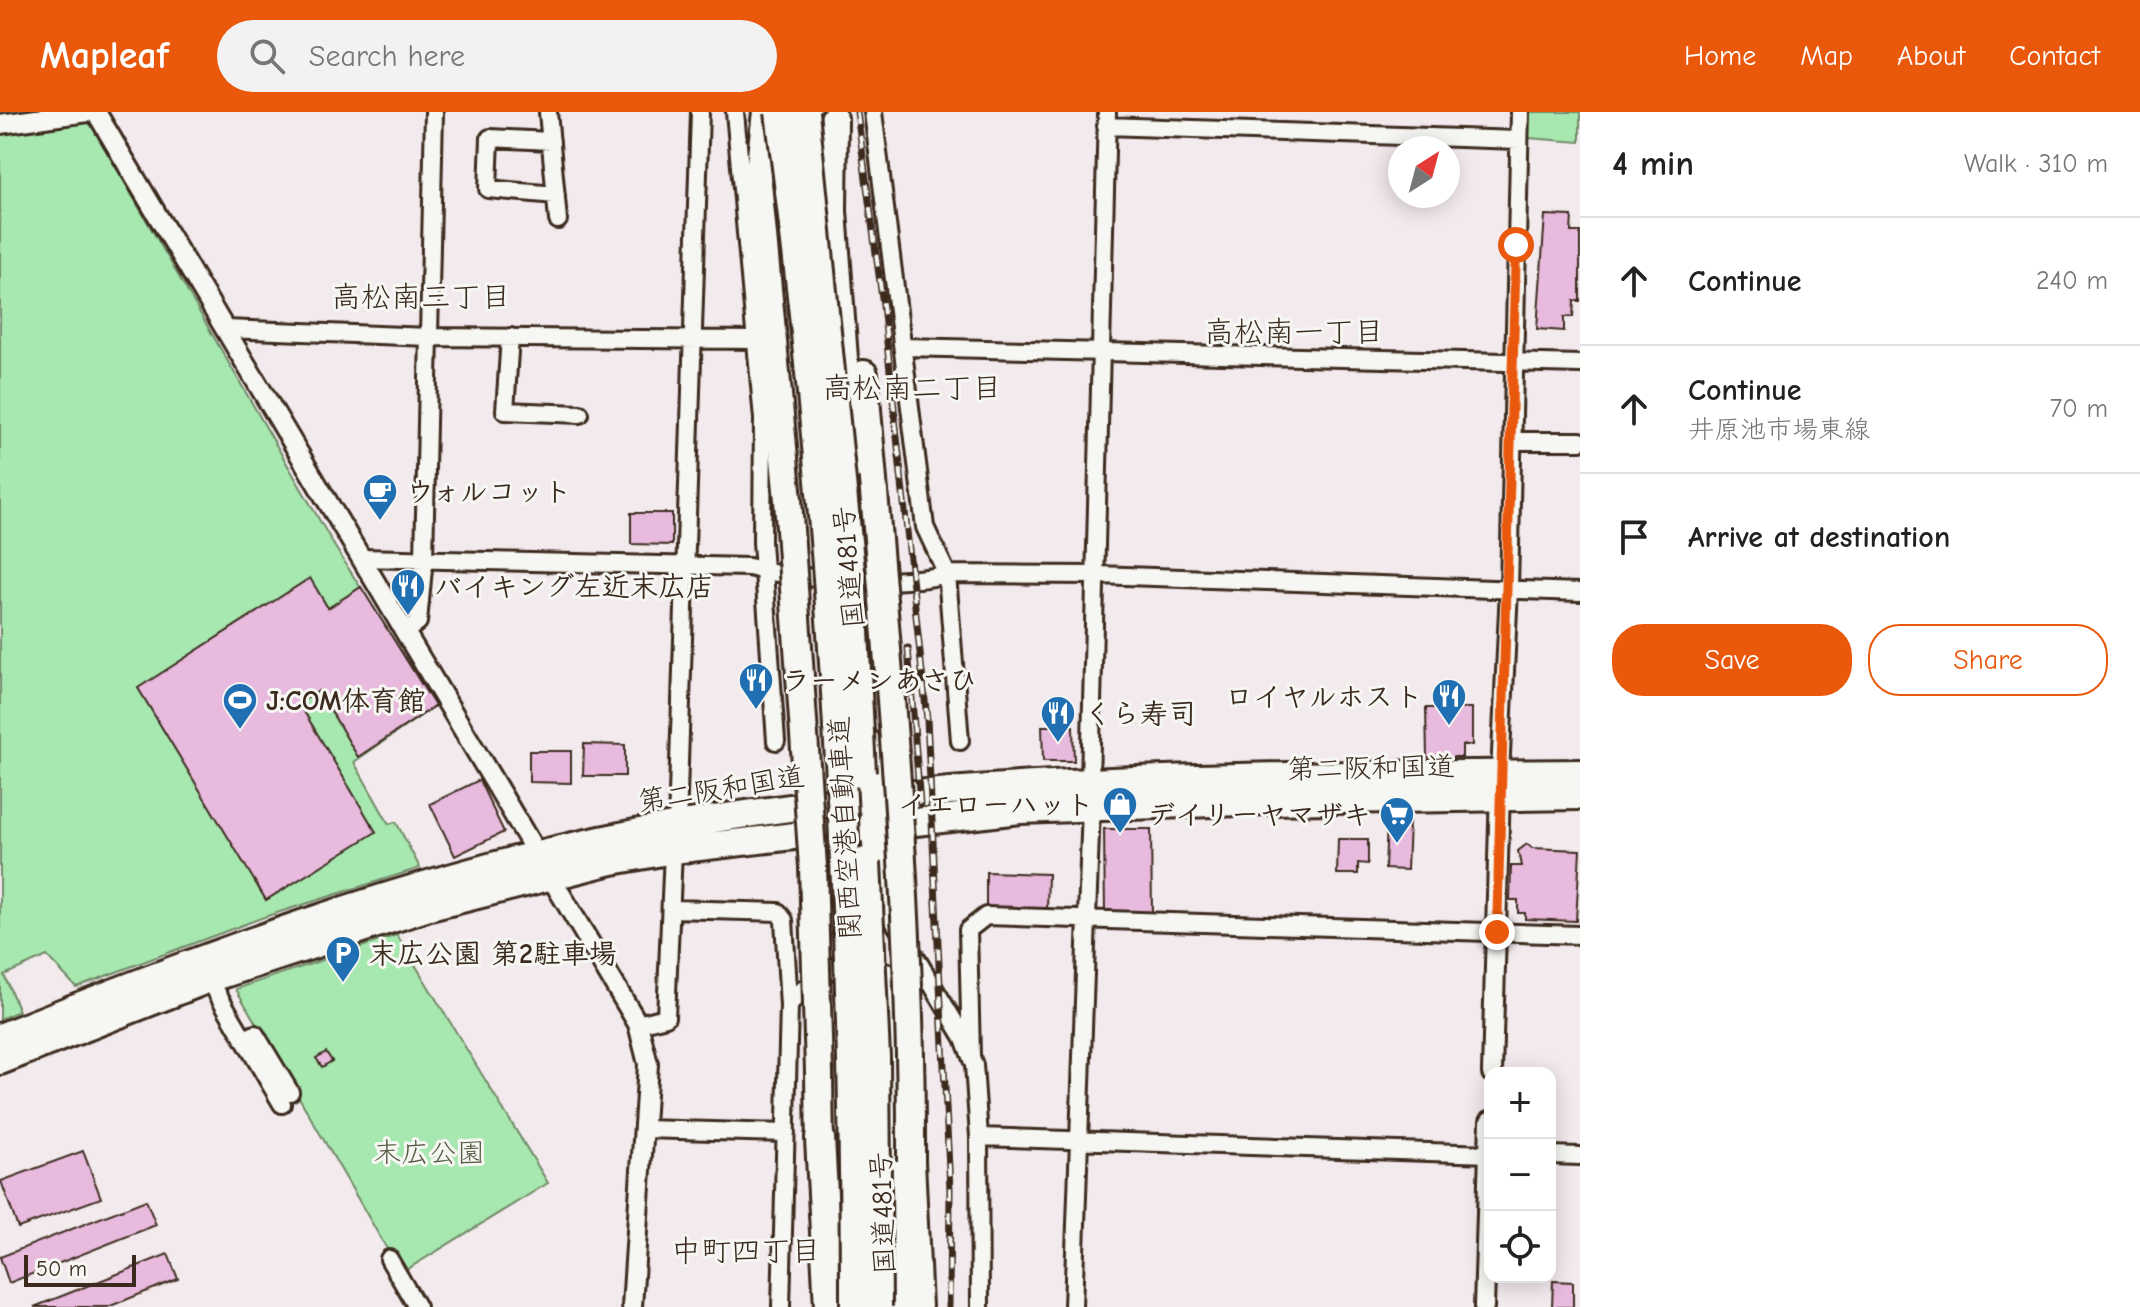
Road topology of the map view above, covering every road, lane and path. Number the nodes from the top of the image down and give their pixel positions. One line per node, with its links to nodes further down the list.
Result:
1 (88, 112): 14 (street)
2 (96, 112): 19 (street)
3 (434, 112): 20 (street)
4 (548, 112): 16 (street)
5 (700, 112): 22 (street)
6 (735, 112): 23 (street)
7 (768, 112): 37 (highway); 71 (highway, 国道481号, bridge)
8 (780, 112): 86 (highway, 関西空港自動車道, bridge)
9 (804, 112): 87 (highway, 関西空港自動車道, bridge)
10 (873, 112): 24 (street)
11 (1520, 112): 15 (street)
12 (834, 115): 38 (highway); 76 (highway, 国道481号, bridge)
13 (1106, 119): 15 (street); 25 (street)
14 (0, 124)
15 (1519, 140): 26 (street)
16 (551, 141): 17 (street); 17 (street)
17 (556, 195): 18 (street)
18 (558, 220)
19 (225, 329): 20 (street); 31 (street)
20 (429, 337): 21 (street); 32 (street)
21 (510, 337): 22 (street); 28 (street)
22 (694, 340): 23 (street); 33 (street)
23 (756, 340): 34 (street)
24 (905, 347): 25 (street); 35 (street)
25 (1103, 353): 26 (street); 36 (street)
26 (1516, 362): 27 (street); 29 (street)
27 (1580, 364)
28 (580, 414)
29 (1513, 441): 30 (street); 39 (street)
30 (1580, 441)
31 (361, 558): 32 (street); 41 (street)
32 (424, 558): 33 (street); 41 (street)
33 (684, 566): 34 (street); 52 (street)
34 (764, 571): 37 (street); 42 (street)
35 (947, 574): 36 (street); 38 (street); 43 (street)
36 (1097, 575): 39 (street); 46 (street)
37 (816, 577): 38 (street); 49 (highway)
38 (859, 578): 48 (highway)
39 (1509, 589): 40 (street); 45 (street)
40 (1580, 592)
41 (405, 632): 53 (street)
42 (776, 741)
43 (960, 741)
44 (1580, 773): 45 (highway, 第二阪和国道)
45 (1500, 785): 46 (highway, 第二阪和国道); 47 (highway, 第二阪和国道); 57 (street)
46 (1090, 794): 48 (highway, 第二阪和国道); 50 (highway, 第二阪和国道); 56 (street)
47 (1580, 796)
48 (874, 800): 49 (highway, 第二阪和国道); 50 (highway)
49 (833, 802): 51 (highway); 52 (highway, 第二阪和国道)
50 (875, 827): 51 (highway, 第二阪和国道); 54 (highway)
51 (834, 830): 52 (highway, 第二阪和国道); 59 (highway)
52 (675, 838): 53 (highway, 第二阪和国道); 55 (street)
53 (543, 866): 60 (highway, 第二阪和国道); 62 (street); 63 (highway, 第二阪和国道)
54 (880, 898): 64 (street); 76 (highway)
55 (672, 909): 61 (street); 62 (street)
56 (1086, 922): 57 (street); 64 (street); 72 (street)
57 (1497, 932): 58 (street); 66 (street)
58 (1580, 935)
59 (842, 961): 61 (street); 77 (highway)
60 (209, 979): 65 (highway, 第二阪和国道); 67 (street)
61 (789, 1006): 69 (street)
62 (638, 1024): 68 (street)
63 (0, 1037)
64 (971, 1055): 70 (street)
65 (0, 1061)
66 (1492, 1067)
67 (286, 1098)
68 (644, 1129): 69 (street); 81 (street)
69 (786, 1133): 82 (street)
70 (979, 1137): 72 (street); 91 (street)
71 (820, 1138): 83 (highway, 国道481号); 84 (highway)
72 (1078, 1139): 73 (street); 92 (street)
73 (1484, 1154)
74 (1556, 1155): 75 (street)
75 (1580, 1156)
76 (902, 1192): 88 (highway); 89 (highway); 90 (highway, 国道481号)
77 (850, 1210): 85 (highway); 86 (highway)
78 (1487, 1211): 93 (street)
79 (389, 1259): 80 (street)
80 (417, 1307)
81 (632, 1307)
82 (781, 1307)
83 (816, 1307)
84 (829, 1307)
85 (838, 1307)
86 (852, 1307)
87 (877, 1307)
88 (891, 1307)
89 (903, 1307)
90 (918, 1307)
91 (980, 1307)
92 (1073, 1307)
93 (1484, 1307)

